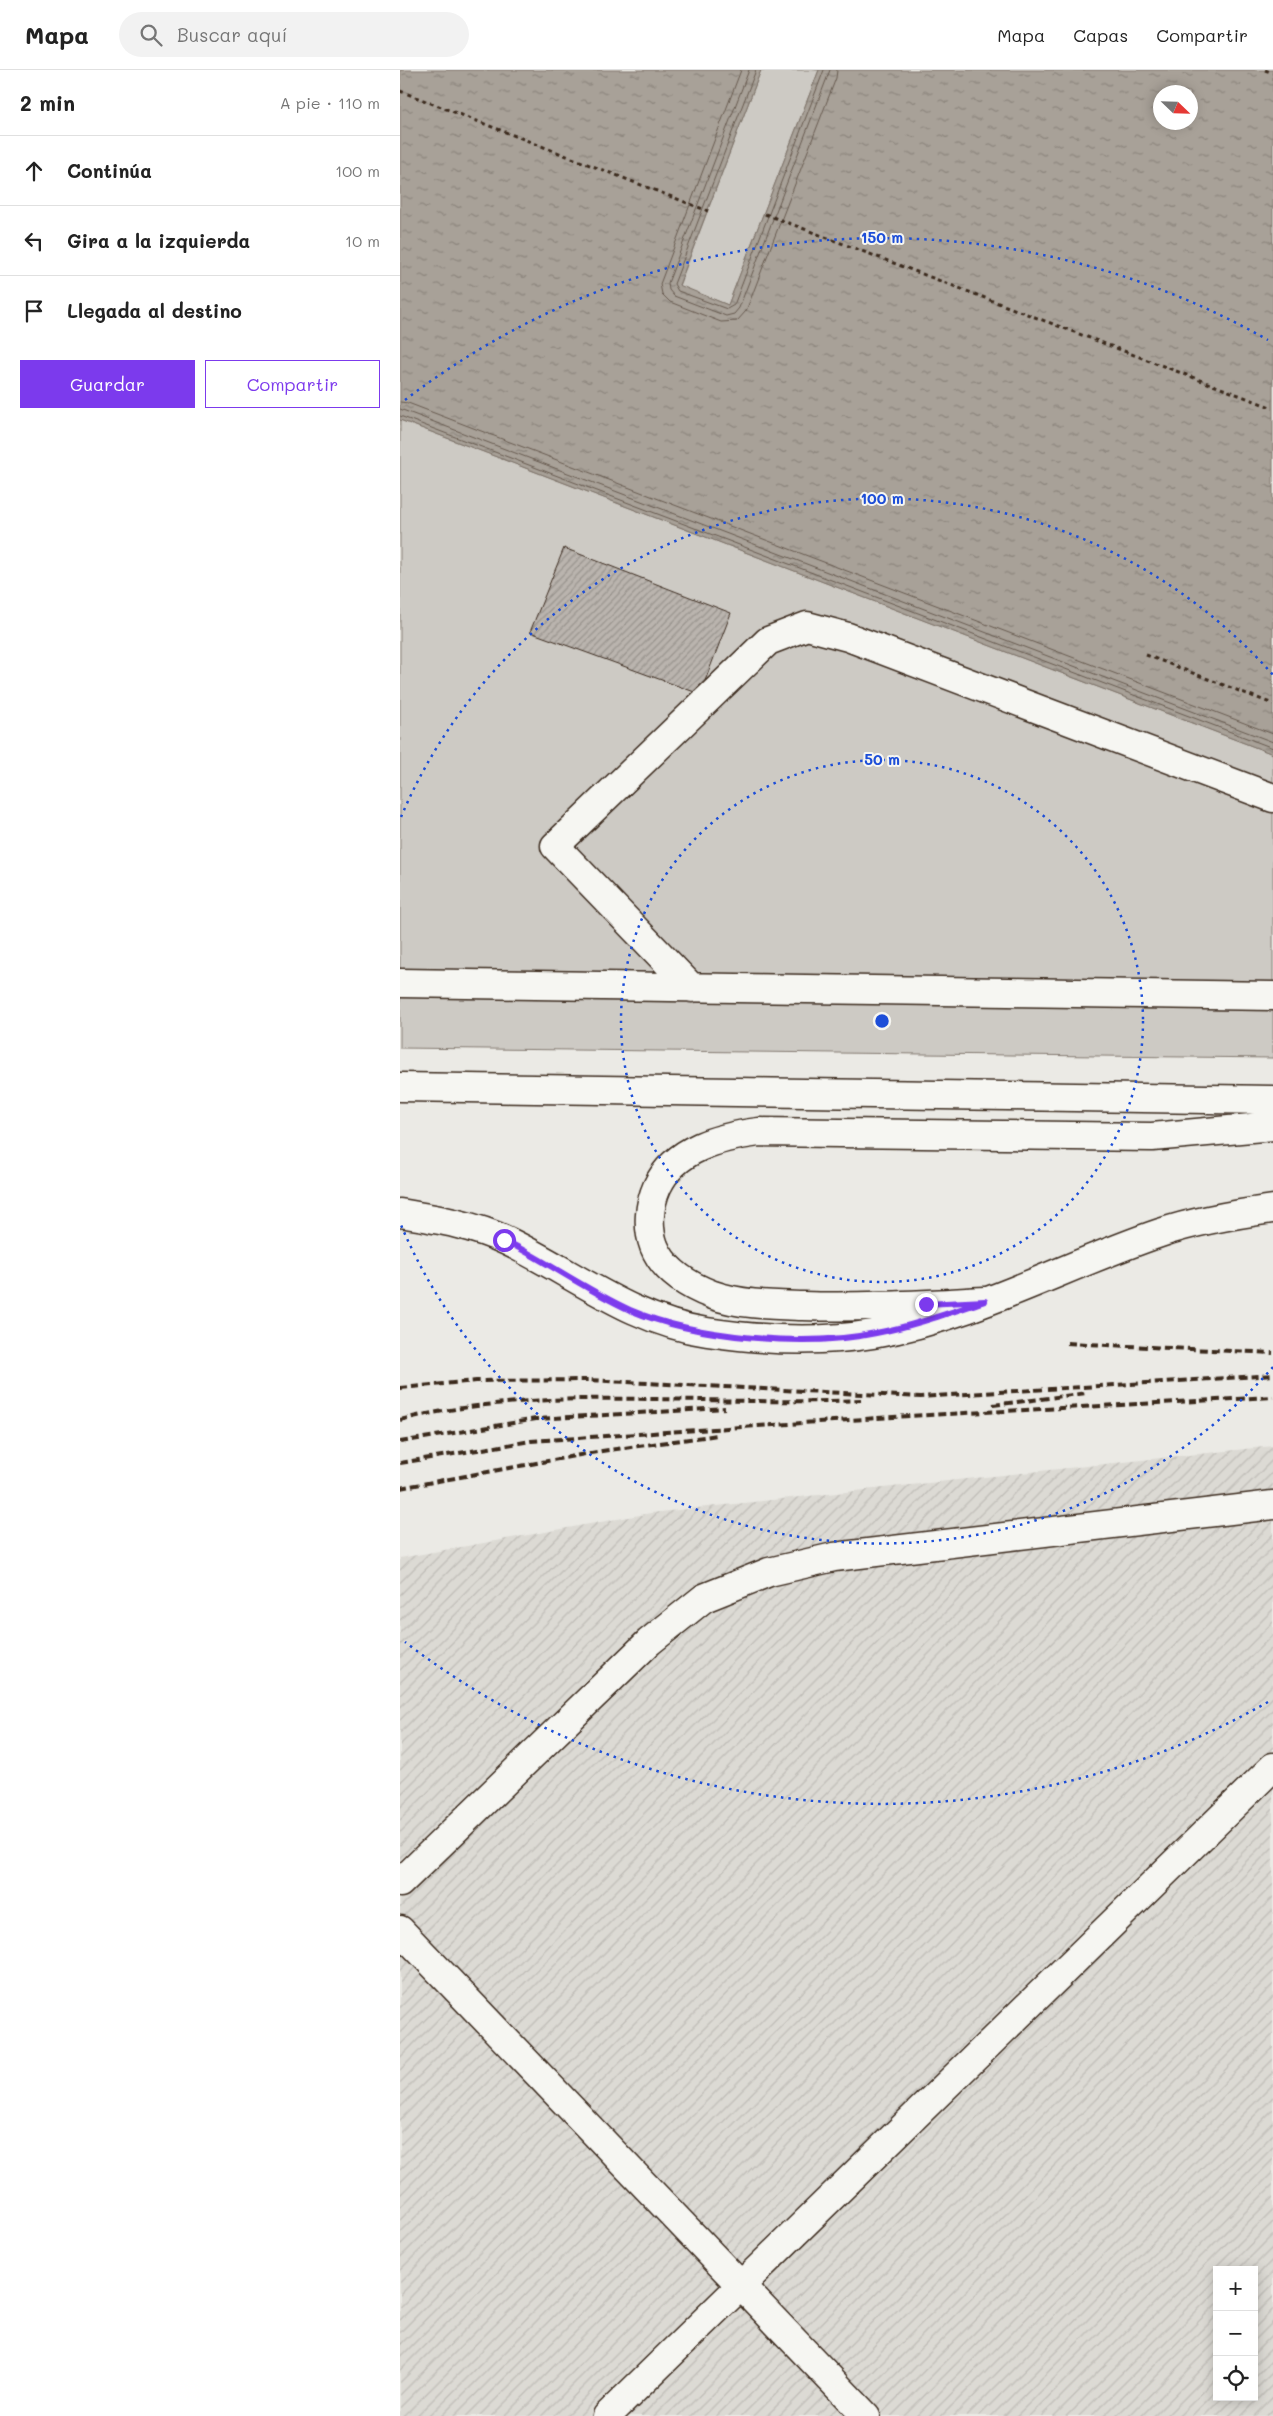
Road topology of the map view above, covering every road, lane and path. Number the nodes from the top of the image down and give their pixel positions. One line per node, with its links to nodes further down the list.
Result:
1 (1265, 70): 2 (path)
2 (1273, 73)
3 (400, 91): 4 (path)
4 (708, 211)
5 (764, 214): 6 (path)
6 (1273, 408)
7 (1146, 655): 8 (path)
8 (1273, 704)
9 (1273, 798): 11 (street)
10 (400, 983): 11 (street)
11 (692, 988): 12 (street)
12 (1273, 996)
13 (400, 1087): 14 (street)
14 (1273, 1100)
15 (1273, 1126): 18 (street)
16 (1273, 1209): 18 (street)
17 (400, 1213): 18 (street)
18 (985, 1301)
19 (1273, 1505): 21 (street)
20 (1273, 1767): 23 (street)
21 (400, 1883)
22 (400, 1930): 23 (street)
23 (740, 2286): 24 (street); 25 (street)
24 (607, 2416)
25 (866, 2416)

